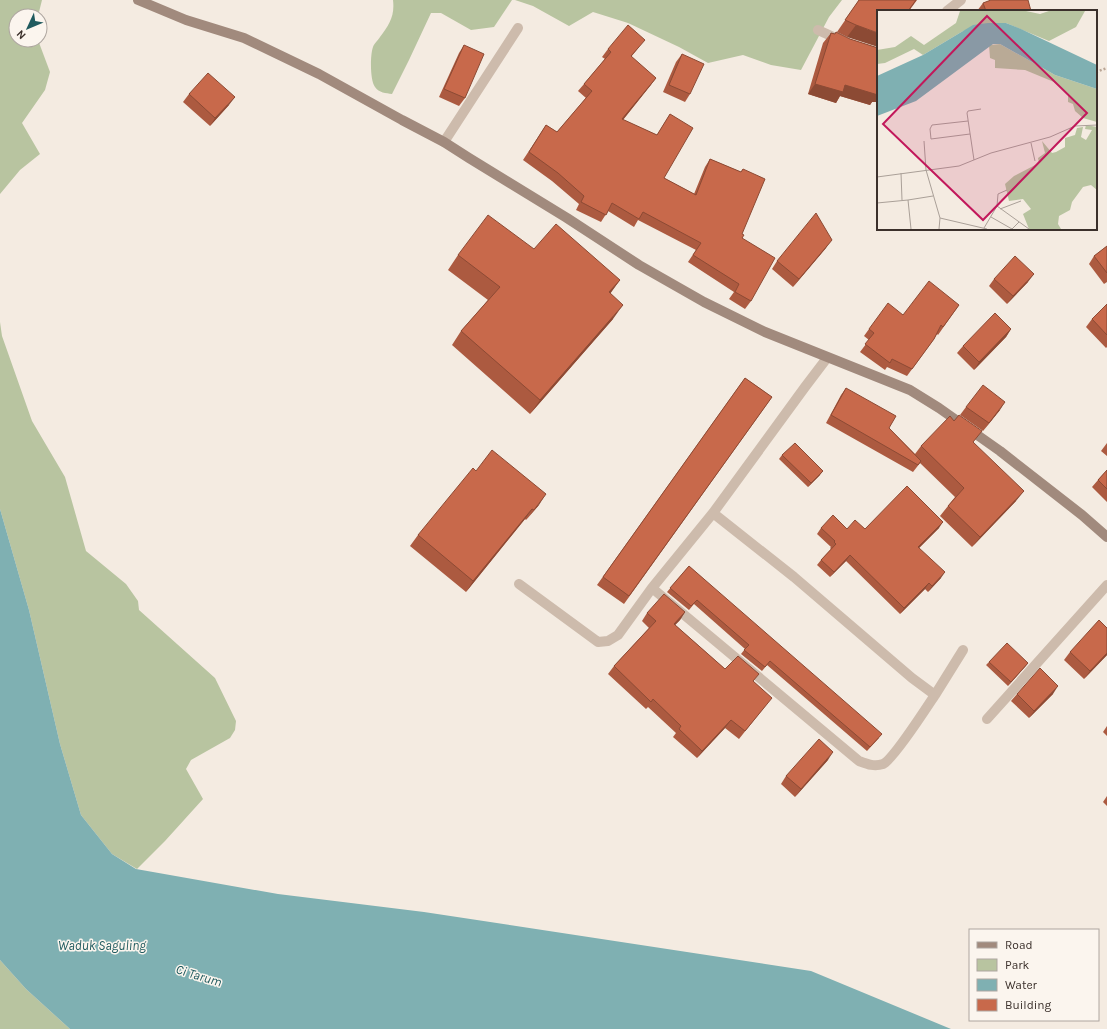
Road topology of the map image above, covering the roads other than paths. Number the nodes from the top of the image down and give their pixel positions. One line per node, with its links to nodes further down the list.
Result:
1 (138, 0): 7 (street)
2 (961, 0): 3 (street)
3 (947, 10)
4 (518, 28): 7 (street)
5 (818, 30): 6 (street)
6 (852, 45)
7 (444, 142): 8 (street)
8 (827, 358): 9 (street); 10 (street)
9 (713, 513): 13 (street); 15 (street)
10 (1107, 537)
11 (519, 584): 13 (street)
12 (1107, 585): 16 (street)
13 (652, 588): 15 (street)
14 (963, 650): 15 (street)
15 (935, 695)
16 (987, 719)

